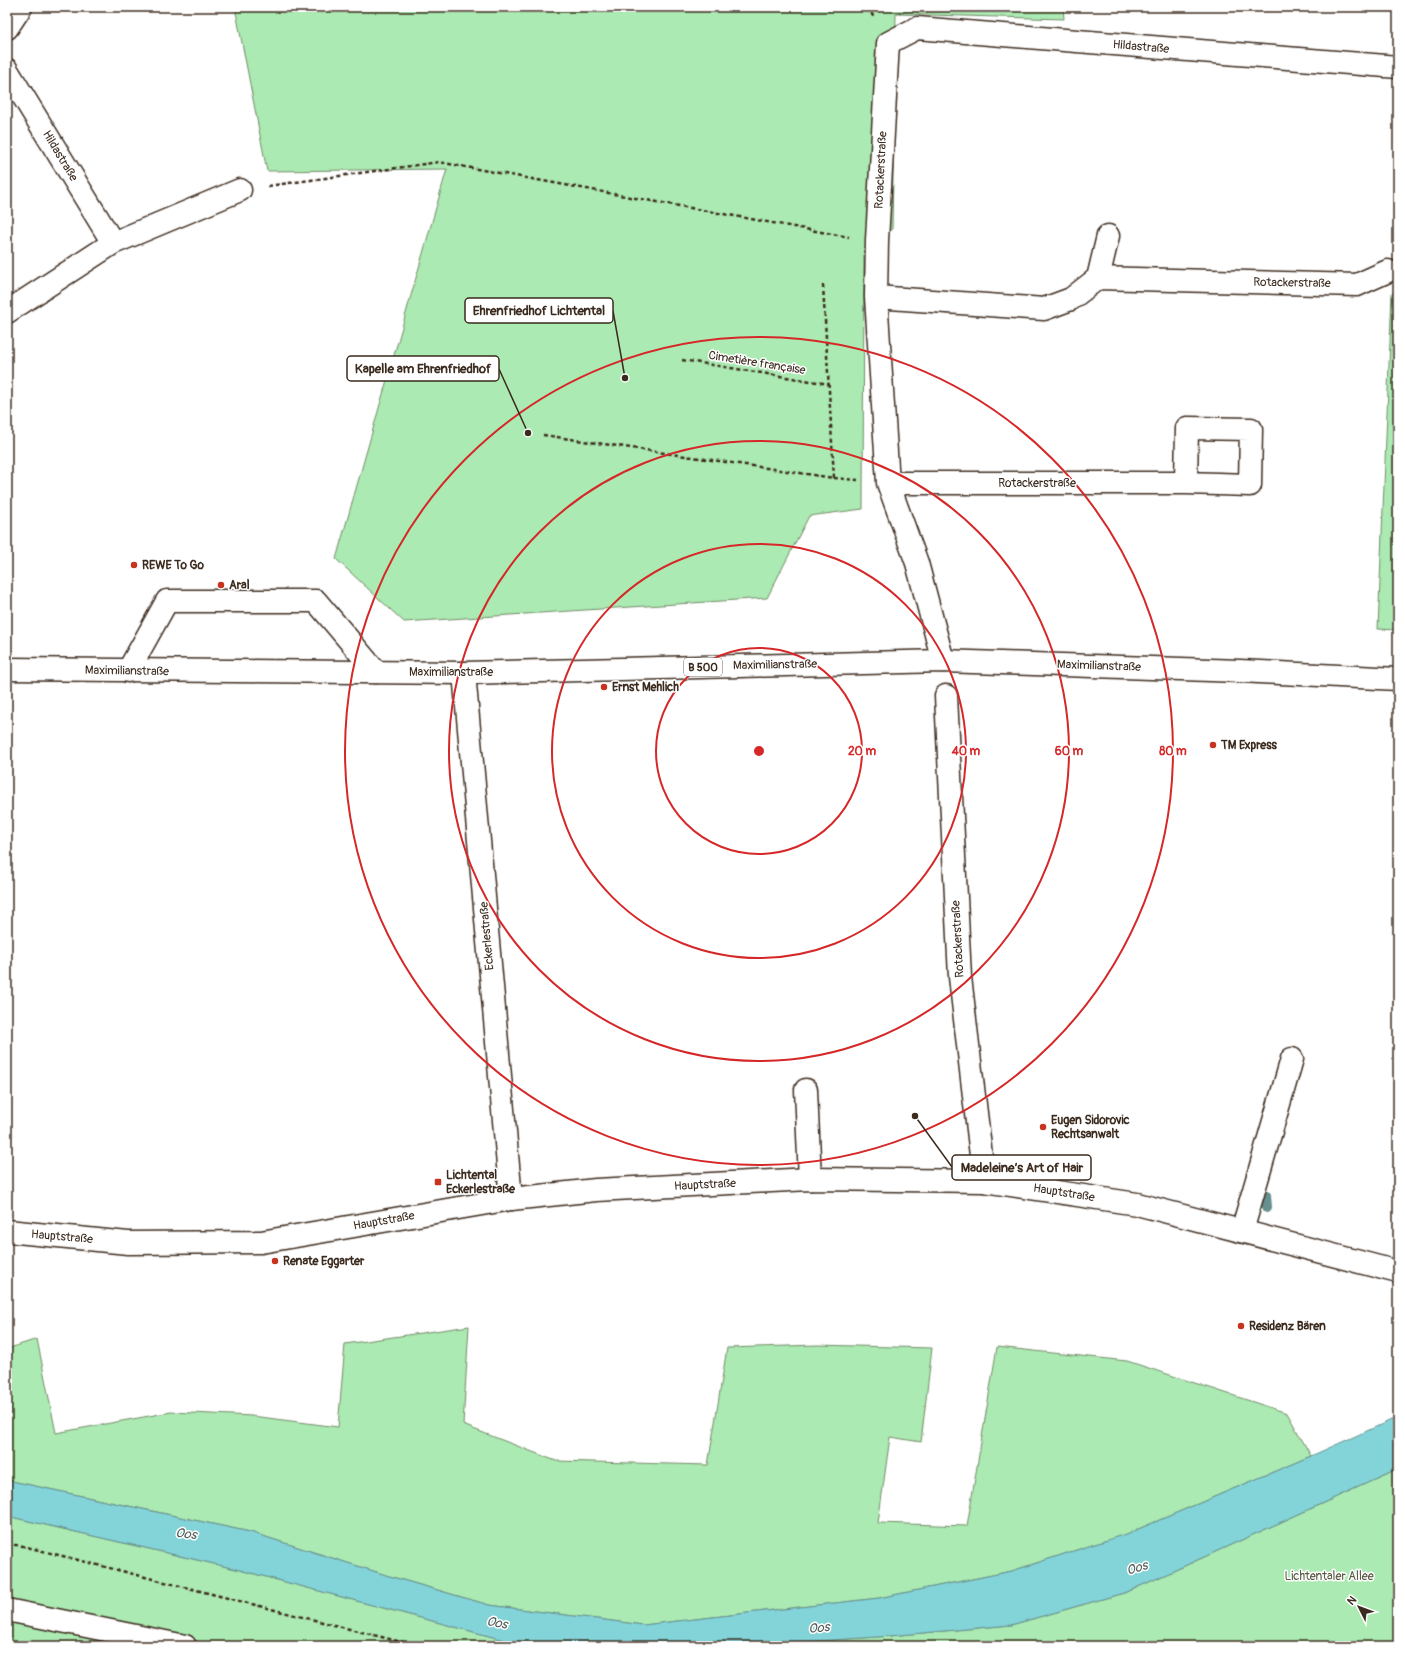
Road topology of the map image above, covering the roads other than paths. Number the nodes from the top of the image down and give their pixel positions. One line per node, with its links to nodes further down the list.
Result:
1 (21, 7): 2 (street)
2 (7, 28)
3 (888, 44): 4 (street, Hildastraße); 11 (street, Rotackerstraße)
4 (1398, 67)
5 (7, 70): 8 (street, Hildastraße)
6 (240, 190): 8 (street)
7 (1108, 236): 10 (street)
8 (113, 243): 12 (street)
9 (1388, 271): 10 (street, Rotackerstraße)
10 (1098, 278): 11 (street)
11 (876, 297): 13 (street, Rotackerstraße)
12 (7, 312)
13 (888, 483): 14 (street, Rotackerstraße); 15 (street, Rotackerstraße)
14 (1186, 484)
15 (943, 661): 19 (street, Maximilianstraße / B 500); 20 (street, Maximilianstraße / B 500)
16 (7, 669): 17 (street, Maximilianstraße / B 500)
17 (128, 671): 18 (street, Maximilianstraße / B 500); 18 (street)
18 (376, 672): 19 (street, Maximilianstraße / B 500)
19 (464, 672): 26 (street, Eckerlestraße)
20 (1398, 680)
21 (946, 696): 25 (street, Rotackerstraße)
22 (1292, 1059): 28 (street)
23 (806, 1090): 24 (street)
24 (810, 1180): 25 (street, Hauptstraße); 26 (street, Hauptstraße)
25 (984, 1181): 28 (street, Hauptstraße)
26 (511, 1199): 27 (street, Hauptstraße)
27 (7, 1231)
28 (1242, 1231): 29 (street, Hauptstraße)
29 (1398, 1272)
30 (7, 1610): 31 (street)
31 (185, 1646)

